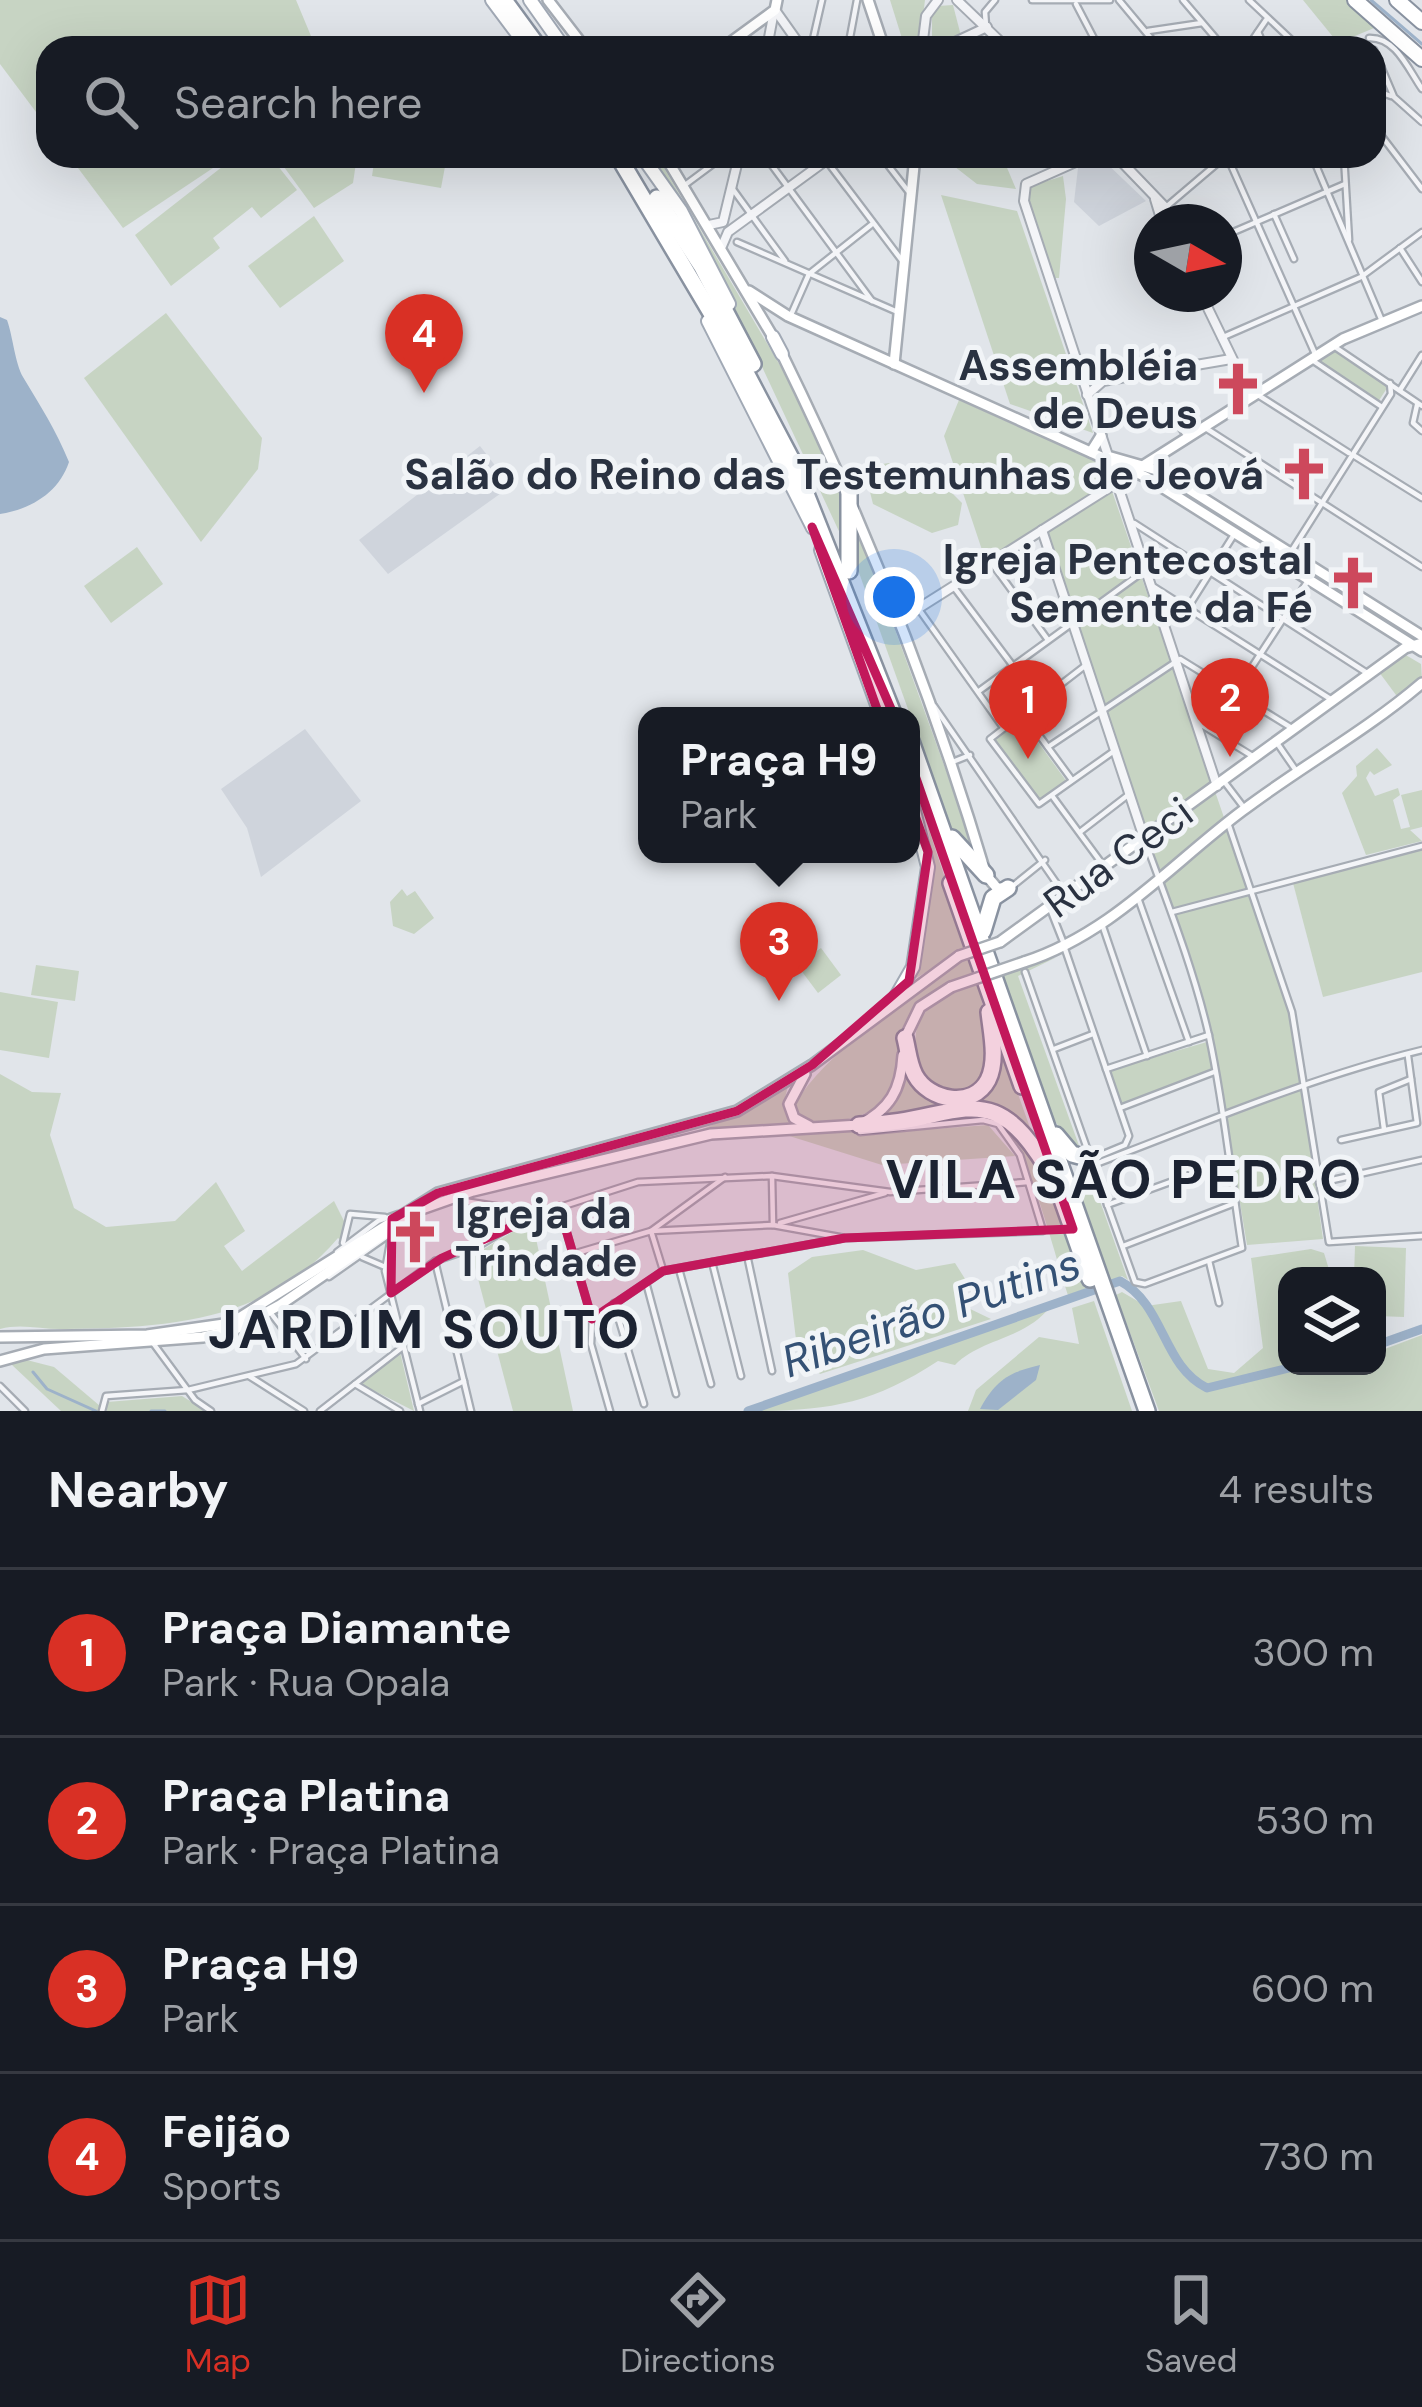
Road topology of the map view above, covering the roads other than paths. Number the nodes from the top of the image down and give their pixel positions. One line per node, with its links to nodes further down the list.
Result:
1 (490, 0): 29 (main road)
2 (504, 0): 30 (highway)
3 (514, 0): 31 (highway)
4 (530, 0): 32 (main road)
5 (548, 0): 33 (main road)
6 (822, 0): 37 (street)
7 (928, 0): 22 (street)
8 (938, 0): 22 (street)
9 (960, 0): 26 (street)
10 (995, 0): 26 (street)
11 (1032, 0): 19 (street)
12 (1110, 0): 20 (street)
13 (1119, 0): 27 (street)
14 (1183, 0): 25 (street)
15 (1249, 0): 23 (street)
16 (1355, 0): 50 (highway)
17 (1397, 0): 24 (highway)
18 (862, 1): 38 (street); 39 (main road)
19 (1056, 1): 20 (street)
20 (1076, 4): 43 (street)
21 (776, 5): 34 (main road); 35 (street); 36 (street)
22 (926, 16): 40 (street)
23 (1266, 20): 28 (street); 48 (street)
24 (1422, 22)
25 (1202, 23): 27 (street); 45 (street)
26 (986, 27): 41 (street); 42 (street)
27 (1146, 31): 44 (street)
28 (1258, 32): 46 (street); 47 (street)
29 (519, 36)
30 (530, 36)
31 (540, 36)
32 (556, 36)
33 (576, 36)
34 (738, 36)
35 (769, 36)
36 (795, 36)
37 (814, 36)
38 (852, 36)
39 (878, 36)
40 (924, 36)
41 (967, 36)
42 (995, 36)
43 (1093, 36)
44 (1150, 36)
45 (1213, 36)
46 (1255, 36)
47 (1260, 36)
48 (1285, 36)
49 (1386, 42): 50 (street)
50 (1415, 62): 52 (street)
51 (1386, 78): 54 (street)
52 (1422, 89)
53 (1386, 95): 54 (street)
54 (1394, 98): 55 (street)
55 (1422, 122)
56 (1386, 142): 79 (street)
57 (615, 168): 140 (main road)
58 (625, 168): 175 (highway)
59 (636, 168): 120 (highway)
60 (650, 168): 120 (main road)
61 (672, 168): 76 (main road)
62 (708, 168): 76 (street)
63 (736, 168): 77 (street)
64 (774, 168): 78 (street)
65 (815, 168): 78 (street)
66 (834, 168): 87 (street)
67 (890, 168): 81 (street)
68 (914, 168): 81 (main road)
69 (1064, 168): 113 (street)
70 (1128, 168): 82 (street)
71 (1213, 168): 83 (street)
72 (1232, 168): 86 (street)
73 (1317, 168): 80 (street)
74 (1344, 168): 75 (street)
75 (1345, 184): 80 (street); 95 (street)
76 (683, 186): 88 (main road)
77 (732, 188): 85 (street); 88 (street)
78 (789, 189): 85 (street); 96 (street)
79 (1422, 189)
80 (1328, 191): 84 (street); 95 (street)
81 (911, 195): 99 (main road)
82 (1158, 204)
83 (1174, 204)
84 (1274, 214): 86 (street); 97 (street)
85 (752, 215): 90 (street); 98 (street)
86 (1257, 222): 89 (street); 105 (street)
87 (872, 224): 96 (street); 99 (street)
88 (710, 228): 90 (street); 93 (main road)
89 (1242, 228)
90 (728, 232): 93 (street)
91 (1422, 232): 94 (street)
92 (737, 242): 98 (street)
93 (722, 246): 103 (main road)
94 (1400, 248): 101 (street); 102 (street)
95 (1349, 249): 101 (street)
96 (835, 251): 100 (street); 104 (street)
97 (1294, 259)
98 (785, 261): 100 (street)
99 (905, 265): 108 (main road)
100 (809, 274): 104 (street); 109 (street)
101 (1361, 277): 105 (street); 110 (street)
102 (1422, 282)
103 (749, 291): 109 (main road); 111 (main road)
104 (872, 301): 108 (street)
105 (1294, 305): 112 (street); 117 (street)
106 (1422, 306): 110 (main road)
107 (1209, 312): 112 (street)
108 (900, 313): 119 (main road)
109 (789, 316): 111 (main road); 119 (main road)
110 (1382, 321): 114 (main road)
111 (773, 337): 115 (main road)
112 (1221, 338): 118 (street)
113 (1071, 346): 121 (street); 124 (street)
114 (1329, 347): 117 (main road); 122 (street)
115 (782, 354): 136 (main road)
116 (1422, 355): 123 (street)
117 (1314, 358): 125 (main road); 126 (street)
118 (1231, 359): 121 (street); 125 (street)
119 (894, 364): 133 (main road)
120 (755, 368): 148 (highway)
121 (1103, 381): 124 (street)
122 (1390, 383): 123 (street); 126 (street)
123 (1400, 390): 127 (street)
124 (1087, 395): 129 (street)
125 (1254, 395): 128 (main road); 132 (street)
126 (1382, 407): 132 (street)
127 (1420, 410): 130 (street)
128 (1204, 427): 131 (main road); 138 (street)
129 (1099, 431): 131 (street); 133 (main road)
130 (1422, 431)
131 (1187, 437): 134 (main road)
132 (1351, 454): 137 (street); 138 (street)
133 (1103, 456): 134 (main road); 135 (street)
134 (1142, 472): 135 (street); 142 (main road); 143 (main road)
135 (1116, 484): 139 (street); 141 (street)
136 (850, 491): 148 (highway); 154 (main road)
137 (1422, 499)
138 (1322, 503): 145 (street); 147 (street)
139 (1129, 520): 149 (street); 150 (street)
140 (812, 526): 173 (main road); 174 (main road)
141 (1042, 530): 146 (street); 161 (street)
142 (1235, 533): 144 (main road); 150 (street)
143 (1272, 540): 144 (main road); 145 (main road)
144 (1264, 550): 151 (main road)
145 (1291, 552): 155 (main road)
146 (991, 562): 153 (street); 162 (street)
147 (1422, 567)
148 (849, 571): 176 (highway)
149 (1144, 571): 152 (street); 161 (street)
150 (1209, 572): 158 (street); 159 (street)
151 (1309, 580): 156 (main road); 159 (street)
152 (1149, 584): 158 (street); 165 (street)
153 (953, 586): 157 (street); 167 (street)
154 (894, 602): 157 (main road); 160 (main road)
155 (1373, 605): 156 (main road); 163 (main road)
156 (1352, 607): 163 (main road)
157 (918, 608): 160 (street); 171 (street)
158 (1187, 609): 164 (street)
159 (1283, 619): 164 (street); 168 (street)
160 (899, 620): 180 (main road)
161 (1072, 623): 162 (street); 166 (street)
162 (1048, 640): 167 (street)
163 (1416, 645): 168 (main road, Rua Ceci)
164 (1260, 655): 170 (street); 172 (street)
165 (1173, 661): 170 (street); 177 (street); 179 (street)
166 (1086, 665): 177 (street); 178 (street)
167 (1013, 666): 171 (street)
168 (1370, 675): 172 (main road, Rua Ceci)
169 (1422, 683): 190 (main road)
170 (1236, 691): 182 (street)
171 (979, 692): 181 (street)
172 (1334, 701): 182 (main road, Rua Ceci)
173 (878, 707)
174 (892, 707)
175 (892, 707)
176 (893, 707)
177 (1101, 709): 184 (street); 185 (street)
178 (1022, 712): 181 (street); 184 (street)
179 (1192, 719): 187 (street); 192 (street)
180 (938, 720): 186 (street); 188 (main road)
181 (1002, 726): 195 (street)
182 (1294, 730): 183 (main road, Rua Ceci)
183 (1277, 743): 187 (main road, Rua Ceci); 190 (street)
184 (1048, 747): 191 (street)
185 (1114, 752): 191 (street); 194 (street)
186 (970, 755): 188 (street); 203 (street)
187 (1256, 758): 192 (main road, Rua Ceci)
188 (955, 761): 207 (main road)
189 (920, 766): 197 (highway)
190 (1297, 772): 196 (main road)
191 (1073, 781): 195 (street)
192 (1220, 783): 196 (street); 201 (main road, Rua Ceci)
193 (920, 792): 221 (highway)
194 (1128, 795): 199 (street); 201 (street)
195 (1053, 796): 199 (street)
196 (1245, 809): 198 (main road)
197 (940, 821): 207 (highway); 218 (highway)
198 (1228, 822): 208 (main road); 211 (street)
199 (1079, 832): 204 (street)
200 (920, 835): 222 (main road)
201 (1144, 838): 204 (main road, Rua Ceci); 208 (street)
202 (1422, 846): 211 (street)
203 (1045, 860): 205 (street); 206 (street)
204 (1105, 867): 210 (main road, Rua Ceci)
205 (1054, 875): 206 (street); 210 (street)
206 (1031, 876): 209 (street)
207 (988, 878): 209 (main road)
208 (1160, 881): 212 (main road); 214 (street)
209 (1008, 888): 218 (highway)
210 (1066, 889): 213 (main road, Rua Ceci)
211 (1252, 890): 214 (street); 235 (street)
212 (1138, 898): 216 (main road); 226 (street)
213 (1049, 906): 215 (main road, Rua Ceci); 217 (street)
214 (1170, 913): 224 (street)
215 (1037, 915): 217 (street); 218 (main road, Rua Ceci)
216 (1102, 924): 219 (main road); 230 (street)
217 (1055, 926): 219 (street)
218 (992, 941): 222 (main road, Rua Ceci, bridge); 236 (highway)
219 (1064, 946): 220 (main road); 223 (street)
220 (1025, 967): 225 (main road, bridge); 227 (street)
221 (986, 985): 225 (highway); 251 (highway)
222 (894, 1000): 231 (main road, Rua Ceci)
223 (1094, 1034): 227 (street); 232 (street)
224 (1209, 1035): 226 (street); 233 (street)
225 (905, 1038): 240 (main road)
226 (1190, 1042): 230 (street)
227 (1053, 1049): 246 (street)
228 (1422, 1050): 229 (street)
229 (1408, 1054): 234 (street); 235 (street)
230 (1147, 1056): 232 (street)
231 (812, 1066): 241 (main road); 263 (main road, Rua Ceci)
232 (1106, 1069): 237 (street)
233 (1214, 1072): 237 (street); 238 (street)
234 (1411, 1079): 242 (street); 242 (street)
235 (1303, 1083): 238 (street); 250 (street)
236 (1040, 1108): 246 (highway); 260 (highway)
237 (1120, 1108): 246 (street)
238 (1221, 1117): 245 (street); 246 (street)
239 (921, 1123): 240 (highway); 249 (street); 251 (highway)
240 (855, 1125): 241 (main road)
241 (813, 1128): 252 (main road)
242 (1384, 1131): 243 (street)
243 (1342, 1140)
244 (1422, 1160): 250 (street)
245 (1228, 1161): 256 (street); 257 (street)
246 (1092, 1162): 257 (street); 260 (highway)
247 (772, 1176): 248 (street); 253 (street); 262 (street)
248 (725, 1177): 258 (street); 264 (street)
249 (1028, 1182): 253 (street); 267 (street)
250 (1319, 1183): 266 (street)
251 (1059, 1190): 277 (highway)
252 (473, 1191): 254 (main road); 255 (street)
253 (890, 1192): 261 (street)
254 (445, 1198): 255 (street); 263 (main road)
255 (482, 1203): 259 (street)
256 (1235, 1203): 268 (street); 273 (street)
257 (1107, 1205): 268 (street)
258 (559, 1206): 259 (street); 269 (street)
259 (540, 1213): 274 (street)
260 (1079, 1215): 277 (highway)
261 (804, 1218): 262 (street); 265 (street)
262 (773, 1225): 264 (street); 265 (street)
263 (393, 1226): 271 (main road); 271 (street); 272 (street); 278 (street)
264 (651, 1231): 269 (street); 279 (street)
265 (812, 1231): 267 (street)
266 (1422, 1236)
267 (845, 1238): 270 (street)
268 (1121, 1246): 273 (street)
269 (573, 1254): 287 (street)
270 (747, 1255): 275 (street); 293 (street)
271 (345, 1256): 272 (street); 280 (main road)
272 (360, 1257): 278 (street)
273 (1208, 1261): 284 (street)
274 (435, 1262): 282 (street); 297 (street)
275 (712, 1262): 276 (street); 296 (street)
276 (679, 1269): 279 (street); 299 (street)
277 (1092, 1270): 285 (highway)
278 (385, 1271): 282 (street)
279 (663, 1271): 281 (street)
280 (314, 1278): 286 (main road); 288 (main road)
281 (646, 1286): 283 (street); 303 (street)
282 (391, 1293): 290 (street); 292 (street)
283 (614, 1303): 287 (street); 304 (street)
284 (1220, 1303)
285 (1105, 1306): 314 (highway); 315 (highway)
286 (270, 1312): 289 (main road); 292 (street)
287 (592, 1319): 313 (street)
288 (2, 1337): 291 (main road)
289 (152, 1341): 291 (main road); 302 (street)
290 (404, 1346): 298 (street); 305 (street)
291 (3, 1359)
292 (306, 1359): 294 (street)
293 (772, 1371)
294 (262, 1373): 295 (street); 301 (street)
295 (249, 1376): 301 (street); 302 (street)
296 (741, 1376)
297 (464, 1381): 305 (street); 312 (street)
298 (355, 1384): 310 (street); 311 (street)
299 (711, 1384)
300 (0, 1386): 306 (street)
301 (267, 1388): 309 (street)
302 (188, 1390): 307 (street); 308 (street)
303 (676, 1394)
304 (644, 1404)
305 (419, 1407)
306 (25, 1411)
307 (102, 1411)
308 (211, 1411)
309 (304, 1411)
310 (320, 1411)
311 (400, 1411)
312 (471, 1411)
313 (610, 1411)
314 (1136, 1411)
315 (1147, 1411)

